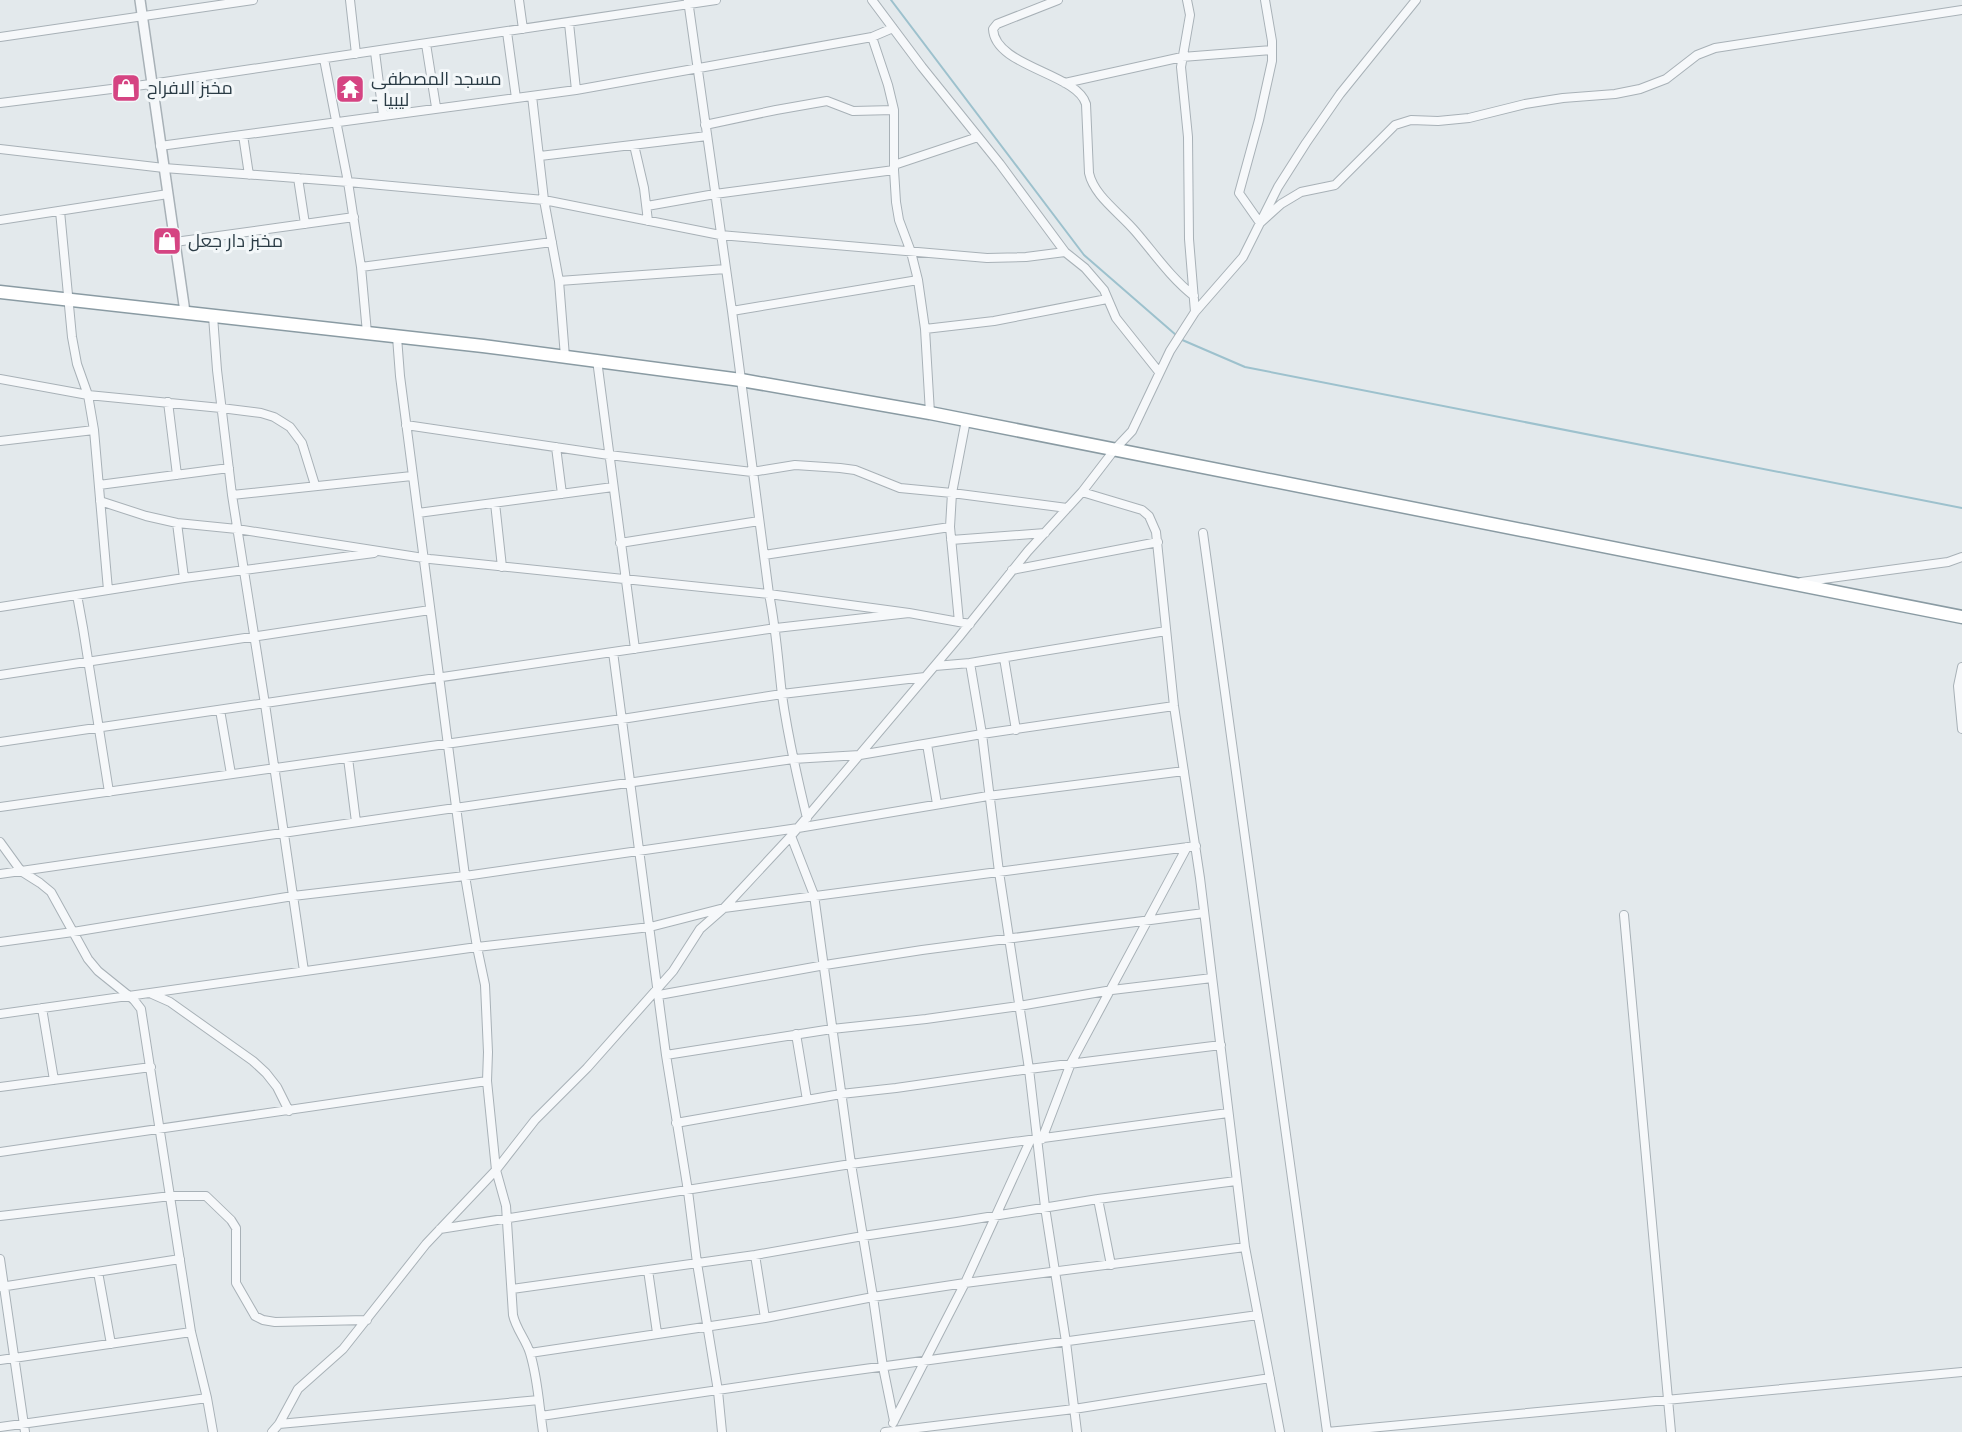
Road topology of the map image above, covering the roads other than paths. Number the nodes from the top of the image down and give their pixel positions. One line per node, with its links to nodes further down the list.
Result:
1 (140, 0): 15 (street)
2 (252, 0): 15 (street)
3 (350, 0): 25 (street)
4 (519, 0): 18 (street)
5 (716, 0): 12 (street)
6 (872, 0): 17 (street)
7 (1028, 0): 13 (street)
8 (1058, 0): 13 (street)
9 (1187, 0): 26 (street)
10 (1265, 0): 23 (street)
11 (1416, 0): 60 (street)
12 (688, 2): 16 (street); 28 (street)
13 (1032, 10): 29 (street)
14 (1962, 10): 60 (street)
15 (142, 16): 20 (street); 30 (street)
16 (568, 23): 18 (street); 31 (street)
17 (893, 28): 21 (street); 42 (street)
18 (523, 29): 19 (street)
19 (507, 32): 22 (street); 33 (street)
20 (0, 37)
21 (872, 37): 28 (street); 36 (street)
22 (426, 44): 24 (street); 35 (street)
23 (1272, 50): 26 (street); 60 (street)
24 (375, 52): 25 (street); 37 (street)
25 (356, 54): 27 (street)
26 (1182, 57): 29 (street); 72 (street)
27 (324, 59): 30 (street); 38 (street)
28 (697, 67): 31 (street); 39 (street)
29 (1065, 83): 72 (street)
30 (151, 84): 34 (street); 44 (street)
31 (576, 90): 32 (street)
32 (532, 96): 33 (street); 46 (street)
33 (516, 98): 35 (street)
34 (0, 103)
35 (436, 107): 37 (street)
36 (894, 110): 39 (street); 48 (street)
37 (383, 115): 38 (street)
38 (336, 121): 40 (street); 51 (street)
39 (705, 125): 41 (street)
40 (243, 135): 44 (street); 49 (street)
41 (707, 136): 43 (street); 53 (street)
42 (978, 137): 48 (street); 66 (street)
43 (634, 145): 46 (street); 55 (street)
44 (160, 146): 47 (street)
45 (0, 149): 47 (street)
46 (540, 156): 54 (street)
47 (164, 168): 49 (street); 52 (street)
48 (894, 168): 53 (street); 65 (street)
49 (249, 175): 50 (street)
50 (298, 178): 51 (street); 61 (street)
51 (348, 182): 54 (street); 57 (street)
52 (168, 194): 56 (street); 63 (street)
53 (715, 194): 55 (street); 62 (street)
54 (544, 200): 59 (street); 64 (street)
55 (647, 207): 59 (street)
56 (60, 211): 58 (street); 74 (street)
57 (354, 218): 61 (street); 67 (street)
58 (0, 220)
59 (648, 221): 62 (street)
60 (1260, 223): 77 (street)
61 (305, 224): 63 (street)
62 (720, 235): 65 (street); 68 (street)
63 (175, 242): 76 (street)
64 (552, 242): 67 (street); 70 (street)
65 (911, 252): 66 (street); 69 (street)
66 (1065, 252): 73 (street)
67 (361, 267): 80 (street)
68 (726, 269): 70 (street); 75 (street)
69 (918, 280): 75 (street); 79 (street)
70 (559, 281): 82 (street)
71 (0, 292): 74 (highway)
72 (1194, 296): 77 (street)
73 (1107, 298): 79 (street); 84 (street)
74 (69, 299): 76 (highway); 87 (street)
75 (732, 311): 86 (street)
76 (185, 312): 78 (highway)
77 (1195, 312): 84 (street)
78 (213, 316): 80 (highway); 89 (street)
79 (925, 329): 90 (street)
80 (367, 333): 81 (highway)
81 (397, 337): 82 (highway); 92 (street)
82 (565, 357): 83 (highway)
83 (597, 360): 86 (highway); 97 (street)
84 (1159, 372): 96 (street)
85 (0, 379): 87 (street)
86 (741, 380): 90 (highway); 99 (street)
87 (88, 395): 88 (street); 93 (street)
88 (168, 402): 89 (street); 100 (street)
89 (221, 408): 98 (street); 103 (street)
90 (930, 413): 91 (highway)
91 (966, 420): 96 (highway); 106 (street)
92 (406, 425): 95 (street); 101 (street)
93 (94, 430): 94 (street); 102 (street)
94 (0, 441)
95 (556, 447): 97 (street); 107 (street)
96 (1114, 449): 105 (street); 131 (highway)
97 (609, 454): 99 (street); 104 (street)
98 (229, 468): 100 (street); 108 (street)
99 (752, 472): 106 (street); 113 (street)
100 (177, 475): 102 (street)
101 (412, 476): 103 (street); 112 (street)
102 (99, 484): 109 (street)
103 (315, 485): 108 (street)
104 (613, 487): 107 (street); 121 (street)
105 (1082, 492): 111 (street); 120 (street)
106 (952, 493): 111 (street); 115 (street)
107 (562, 494): 110 (street)
108 (232, 495): 116 (street)
109 (100, 501): 114 (street); 132 (street)
110 (495, 503): 112 (street); 126 (street)
111 (1067, 508): 117 (street)
112 (418, 513): 125 (street)
113 (759, 521): 121 (street); 123 (street)
114 (177, 523): 116 (street); 129 (street)
115 (950, 527): 119 (street); 123 (street)
116 (237, 529): 122 (street); 127 (street)
117 (1045, 533): 119 (street); 128 (street)
118 (1203, 533): 286 (street)
119 (951, 540): 139 (street)
120 (1158, 542): 128 (street); 142 (street)
121 (620, 543): 130 (street)
122 (384, 552): 125 (street); 127 (street)
123 (764, 555): 133 (street)
124 (1962, 557): 131 (street)
125 (423, 558): 126 (street); 136 (street)
126 (502, 567): 130 (street)
127 (244, 570): 129 (street); 143 (street)
128 (1012, 570): 140 (street)
129 (184, 578): 132 (street)
130 (625, 580): 133 (street); 144 (street)
131 (1793, 583): 138 (highway)
132 (108, 590): 134 (street)
133 (769, 594): 137 (street); 141 (street)
134 (77, 595): 135 (street); 147 (street)
135 (0, 607)
136 (430, 610): 143 (street); 153 (street)
137 (909, 613): 139 (street); 141 (street)
138 (1962, 617)
139 (959, 622): 140 (street)
140 (970, 624): 149 (street)
141 (776, 628): 144 (street); 154 (street)
142 (1166, 632): 146 (street); 156 (street)
143 (255, 635): 147 (street); 155 (street)
144 (635, 649): 145 (street)
145 (613, 652): 153 (street); 158 (street)
146 (1004, 657): 148 (street); 161 (street)
147 (88, 662): 151 (street); 159 (street)
148 (970, 663): 149 (street); 162 (street)
149 (934, 666): 152 (street)
150 (1962, 668): 160 (street)
151 (0, 675)
152 (925, 677): 154 (street); 166 (street)
153 (438, 678): 155 (street); 164 (street)
154 (782, 694): 158 (street); 168 (street)
155 (265, 704): 157 (street); 169 (street)
156 (1174, 706): 161 (street); 170 (street)
157 (220, 710): 159 (street); 171 (street)
158 (622, 719): 164 (street); 172 (street)
159 (99, 728): 163 (street); 173 (street)
160 (1962, 729)
161 (1016, 730): 162 (street)
162 (982, 734): 165 (street); 174 (street)
163 (0, 742)
164 (448, 744): 167 (street); 177 (street)
165 (927, 744): 166 (street); 175 (street)
166 (860, 755): 168 (street); 178 (street)
167 (348, 758): 169 (street); 179 (street)
168 (793, 759): 172 (street); 178 (street)
169 (273, 768): 171 (street); 181 (street)
170 (1184, 771): 174 (street); 184 (street)
171 (231, 774): 173 (street)
172 (630, 783): 177 (street); 185 (street)
173 (109, 792): 176 (street)
174 (988, 796): 175 (street); 187 (street)
175 (937, 804): 180 (street)
176 (0, 807)
177 (456, 808): 179 (street); 189 (street)
178 (807, 818): 180 (street)
179 (356, 822): 181 (street)
180 (798, 828): 182 (street); 185 (street)
181 (284, 832): 186 (street); 191 (street)
182 (791, 836): 190 (street); 192 (street)
183 (0, 842): 186 (street)
184 (1191, 847): 187 (street); 193 (street); 195 (street)
185 (639, 849): 189 (street); 196 (street)
186 (21, 871): 188 (street); 197 (street)
187 (999, 872): 190 (street); 198 (street)
188 (0, 874)
189 (465, 876): 191 (street); 200 (street)
190 (814, 895): 192 (street); 201 (street)
191 (293, 896): 197 (street); 202 (street)
192 (724, 908): 196 (street); 205 (street)
193 (1204, 913): 195 (street); 203 (street)
194 (1624, 915): 272 (street)
195 (1148, 920): 198 (street); 204 (street)
196 (650, 927): 200 (street); 205 (street)
197 (73, 933): 199 (street); 207 (street)
198 (1009, 938): 201 (street); 208 (street)
199 (0, 942)
200 (477, 947): 202 (street); 219 (street)
201 (825, 965): 205 (street); 211 (street)
202 (304, 971): 206 (street)
203 (1212, 978): 204 (street); 213 (street)
204 (1112, 990): 208 (street); 215 (street)
205 (658, 991): 214 (street); 230 (street)
206 (150, 993): 207 (street); 223 (street)
207 (128, 996): 209 (street); 216 (street)
208 (1019, 1006): 211 (street); 217 (street)
209 (42, 1008): 210 (street); 218 (street)
210 (0, 1014)
211 (832, 1029): 212 (street); 221 (street)
212 (796, 1035): 214 (street); 222 (street)
213 (1221, 1045): 215 (street); 224 (street)
214 (666, 1055): 225 (street)
215 (1071, 1063): 217 (street); 227 (street)
216 (151, 1067): 218 (street); 226 (street)
217 (1029, 1068): 221 (street); 227 (street)
218 (54, 1080): 220 (street)
219 (487, 1082): 223 (street); 230 (street)
220 (0, 1087)
221 (841, 1094): 222 (street); 229 (street)
222 (807, 1100): 225 (street)
223 (289, 1111): 226 (street)
224 (1228, 1113): 227 (street); 231 (street)
225 (676, 1123): 232 (street)
226 (160, 1128): 228 (street); 233 (street)
227 (1036, 1140): 229 (street); 235 (street); 237 (street)
228 (0, 1152)
229 (851, 1164): 232 (street); 240 (street)
230 (496, 1170): 238 (street); 239 (street)
231 (1236, 1182): 234 (street); 241 (street)
232 (688, 1191): 238 (street); 245 (street)
233 (171, 1196): 236 (street); 244 (street); 256 (street)
234 (1098, 1199): 235 (street); 246 (street)
235 (1045, 1207): 237 (street); 249 (street)
236 (0, 1216)
237 (996, 1216): 240 (street); 250 (street)
238 (506, 1218): 239 (street); 252 (street)
239 (440, 1229): 256 (street)
240 (863, 1236): 242 (street); 253 (street)
241 (1245, 1247): 246 (street); 254 (street)
242 (755, 1255): 245 (street); 255 (street)
243 (0, 1259): 251 (street)
244 (180, 1259): 248 (street); 258 (street)
245 (697, 1263): 247 (street); 257 (street)
246 (1111, 1265): 249 (street)
247 (648, 1270): 252 (street); 259 (street)
248 (98, 1272): 251 (street); 261 (street)
249 (1056, 1272): 250 (street); 260 (street)
250 (965, 1283): 253 (street); 265 (street)
251 (2, 1287): 263 (street)
252 (512, 1289): 262 (street)
253 (873, 1297): 255 (street); 266 (street)
254 (1258, 1315): 260 (street); 268 (street)
255 (765, 1318): 257 (street)
256 (367, 1320): 276 (street)
257 (707, 1325): 259 (street); 269 (street)
258 (191, 1332): 261 (street); 270 (street)
259 (657, 1333): 262 (street)
260 (1066, 1342): 265 (street); 273 (street)
261 (111, 1344): 263 (street)
262 (530, 1353): 271 (street)
263 (14, 1359): 264 (street); 278 (street)
264 (0, 1360)
265 (925, 1362): 266 (street); 275 (street)
266 (883, 1367): 269 (street); 275 (street)
267 (1962, 1372): 272 (street)
268 (1270, 1378): 273 (street); 285 (street)
269 (718, 1391): 274 (street); 282 (street)
270 (207, 1398): 278 (street); 279 (street)
271 (539, 1400): 274 (street); 276 (street)
272 (1668, 1400): 286 (street); 287 (street)
273 (1074, 1409): 283 (street); 284 (street)
274 (541, 1416): 281 (street)
275 (894, 1421): 283 (street)
276 (279, 1424): 280 (street)
277 (0, 1427): 278 (street)
278 (24, 1428)
279 (213, 1432)
280 (272, 1432)
281 (543, 1432)
282 (722, 1432)
283 (887, 1432)
284 (1077, 1432)
285 (1280, 1432)
286 (1327, 1432)
287 (1671, 1432)

